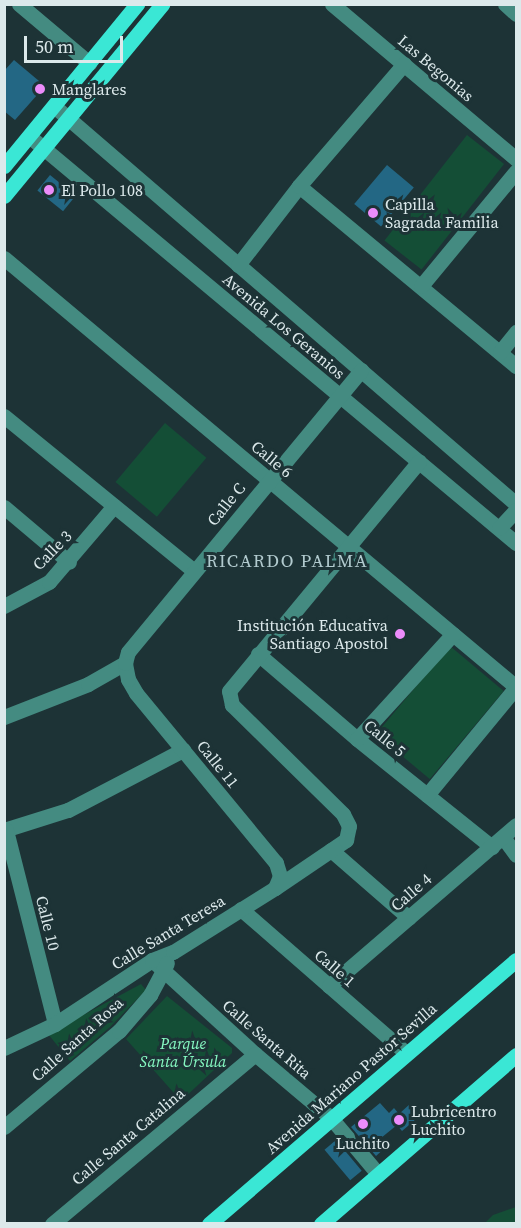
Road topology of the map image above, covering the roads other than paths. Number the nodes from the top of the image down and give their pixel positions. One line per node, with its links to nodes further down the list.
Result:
1 (19, 4): 7 (street)
2 (137, 4): 7 (main road)
3 (162, 4): 10 (main road)
4 (332, 4): 8 (street, Las Begonias)
5 (505, 4): 6 (street)
6 (516, 14)
7 (89, 63): 9 (main road)
8 (404, 64): 13 (street, Las Begonias); 16 (street)
9 (54, 106): 10 (street, Avenida Los Geranios); 11 (main road)
10 (68, 118): 12 (main road); 19 (street, Avenida Los Geranios)
11 (29, 136): 12 (street, Avenida Los Geranios); 14 (main road)
12 (44, 148): 17 (main road); 25 (street, Avenida Los Geranios)
13 (516, 159)
14 (4, 166)
15 (516, 171): 20 (street)
16 (299, 186): 19 (street); 20 (street)
17 (4, 196)
18 (4, 258): 28 (street, Calle 6)
19 (238, 265): 24 (street, Avenida Los Geranios)
20 (421, 286): 22 (street)
21 (516, 332): 22 (street)
22 (500, 352): 23 (street)
23 (516, 366)
24 (361, 370): 25 (street, Calle C); 29 (street, Avenida Los Geranios)
25 (340, 395): 27 (street, Avenida Los Geranios); 28 (street, Calle C)
26 (4, 416): 30 (street)
27 (419, 461): 33 (street, Avenida Los Geranios); 35 (street)
28 (269, 479): 35 (street, Calle 6); 37 (street, Calle C)
29 (516, 504)
30 (114, 506): 36 (street, Calle 3); 37 (street)
31 (4, 507): 36 (street)
32 (516, 510): 33 (street)
33 (499, 528): 34 (street, Avenida Los Geranios)
34 (516, 543)
35 (349, 547): 39 (street, Calle 6); 40 (street)
36 (69, 562): 38 (street, Calle 3)
37 (194, 572): 41 (street, Calle C)
38 (4, 606)
39 (453, 634): 42 (street, Calle 6); 44 (street)
40 (258, 654): 44 (street, Calle 5); 50 (street, Calle Santa Teresa)
41 (125, 663): 43 (street); 45 (street, Calle 11)
42 (516, 687): 46 (street)
43 (4, 717)
44 (357, 739): 46 (street, Calle 5)
45 (183, 750): 48 (street); 52 (street, Calle 11)
46 (427, 795): 49 (street, Calle 5)
47 (516, 825): 49 (street, Calle 4)
48 (5, 830): 58 (street, Calle 10)
49 (497, 842): 51 (street, Calle 5); 54 (street, Calle 4)
50 (331, 850): 52 (street, Calle Santa Teresa); 54 (street)
51 (516, 855)
52 (275, 888): 53 (street, Calle Santa Teresa)
53 (241, 909): 56 (street, Calle Santa Teresa); 57 (street, Calle 1)
54 (409, 918): 57 (street, Calle 4)
55 (516, 960): 60 (main road, Avenida Mariano Pastor Sevilla)
56 (158, 965): 58 (street, Calle Santa Teresa); 61 (street, Calle Santa Rita); 64 (street, Calle Santa Rosa)
57 (329, 986): 60 (street, Calle 1)
58 (55, 1024): 59 (street, Calle Santa Teresa)
59 (4, 1048)
60 (406, 1053): 63 (main road, Avenida Mariano Pastor Sevilla)
61 (255, 1054): 63 (street, Calle Santa Rita); 66 (street, Calle Santa Catalina)
62 (516, 1055): 65 (main road)
63 (331, 1118): 65 (street, Calle Santa Rita); 67 (main road, Avenida Mariano Pastor Sevilla)
64 (4, 1127)
65 (378, 1174): 68 (main road)
66 (52, 1224)
67 (209, 1224)
68 (321, 1224)

